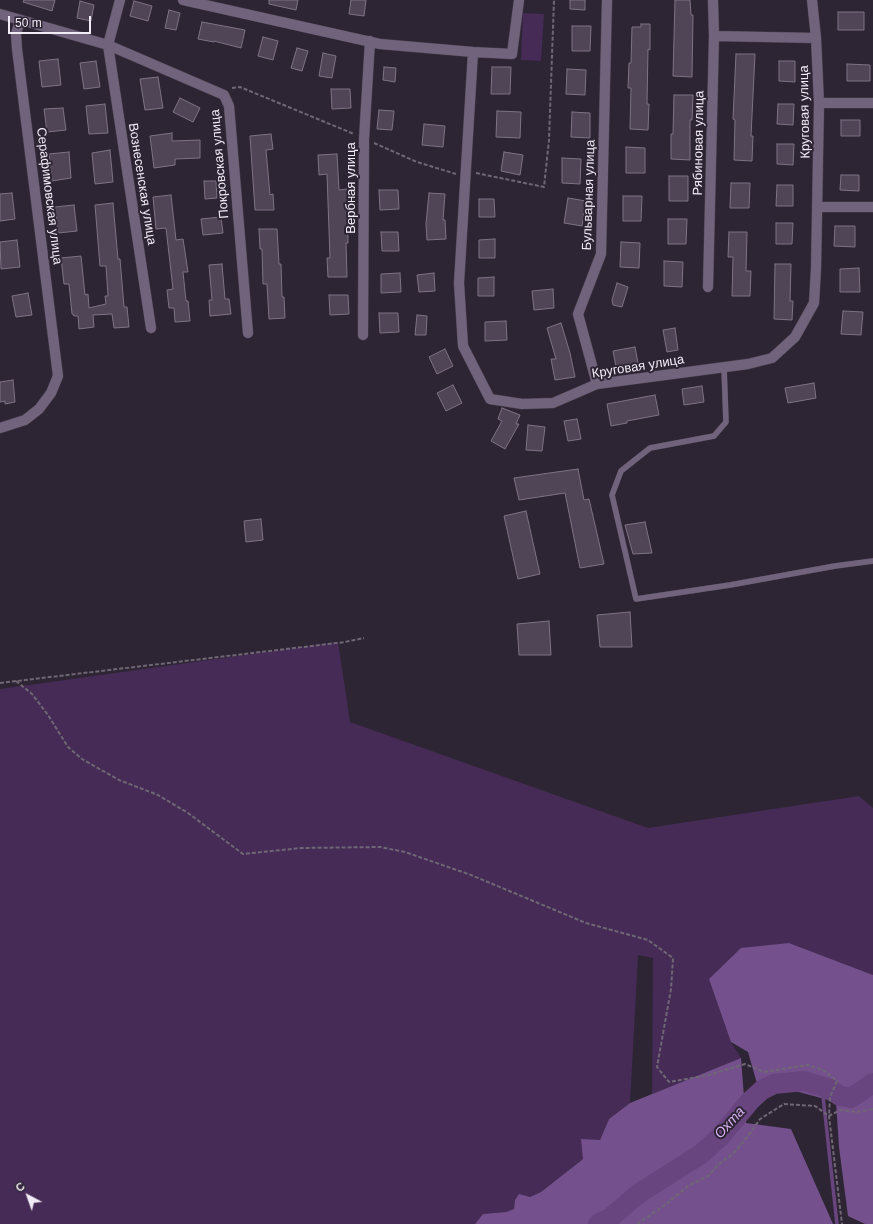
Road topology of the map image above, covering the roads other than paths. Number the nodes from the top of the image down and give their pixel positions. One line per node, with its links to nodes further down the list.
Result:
1 (120, 0): 12 (street)
2 (183, 0): 11 (street)
3 (518, 0): 13 (street)
4 (607, 0): 23 (street, Бульварная улица)
5 (713, 0): 9 (street, Рябиновая улица)
6 (812, 0): 10 (street, Круговая улица)
7 (0, 14): 8 (street, Покровская улица)
8 (20, 20): 12 (street, Покровская улица); 24 (street, Серафимовская улица)
9 (714, 36): 10 (street); 18 (street, Рябиновая улица)
10 (816, 38): 14 (street, Круговая улица)
11 (370, 41): 13 (street); 21 (street, Вербная улица)
12 (108, 45): 19 (street, Вознесенская улица); 20 (street, Покровская улица)
13 (473, 52): 23 (street, Круговая улица)
14 (819, 103): 15 (street); 16 (street, Круговая улица)
15 (873, 103)
16 (817, 207): 17 (street); 22 (street, Круговая улица)
17 (873, 207)
18 (708, 287)
19 (151, 328)
20 (248, 333)
21 (363, 335)
22 (724, 367): 23 (street, Круговая улица); 25 (lane)
23 (597, 384)
24 (0, 428)
25 (873, 561)

